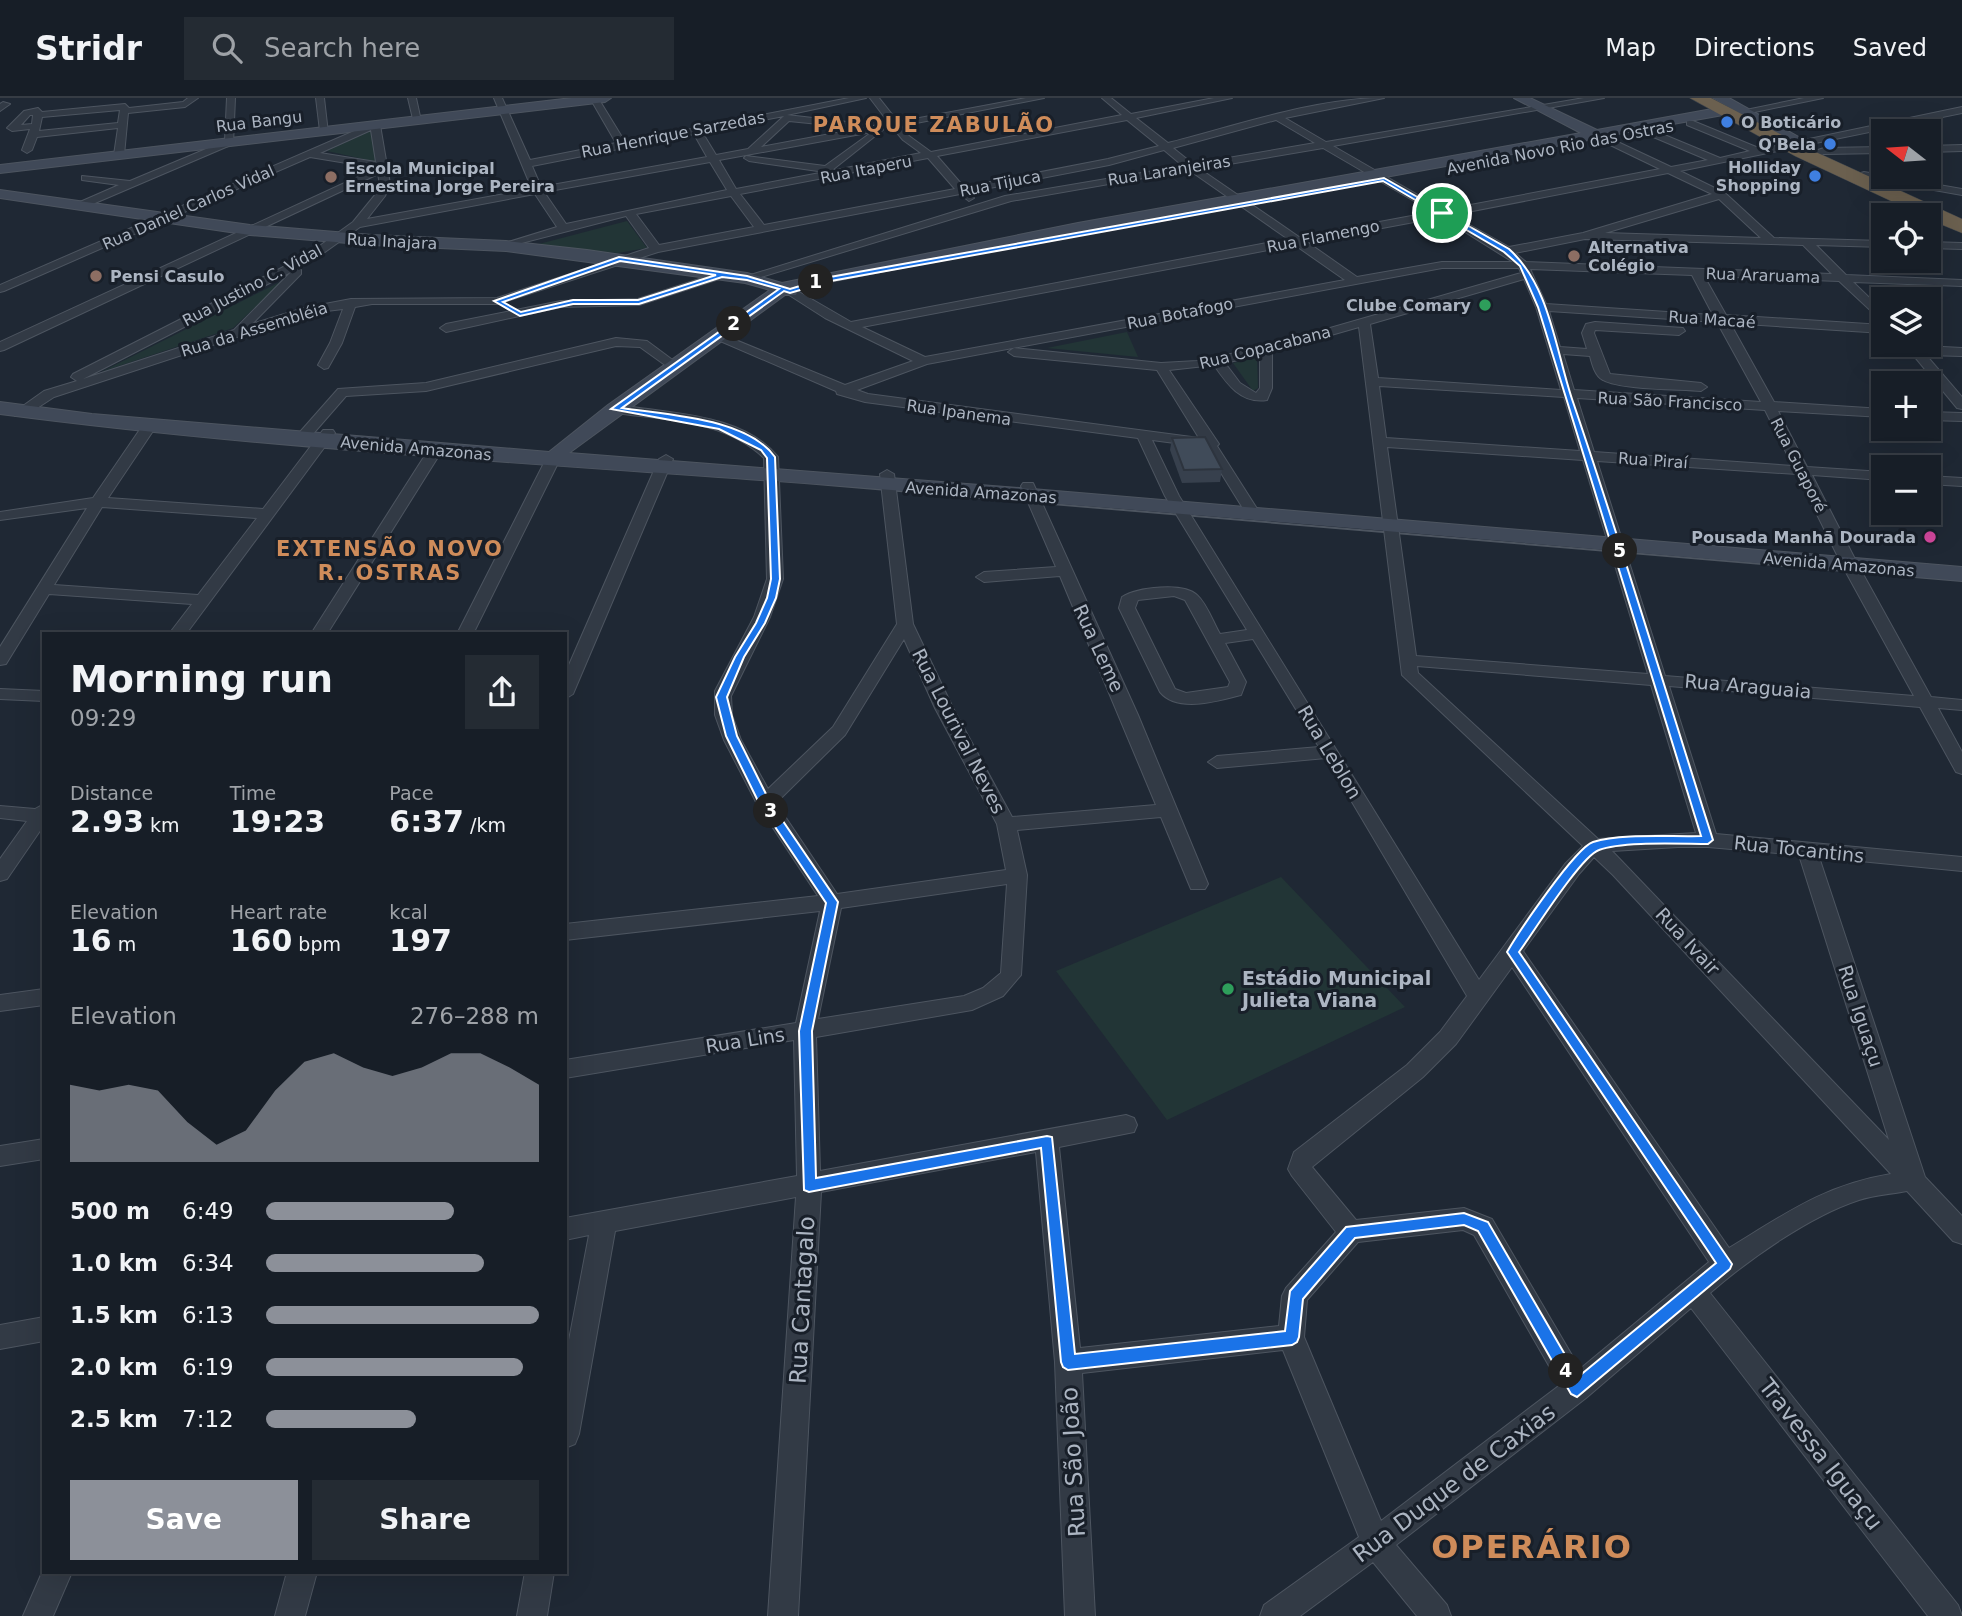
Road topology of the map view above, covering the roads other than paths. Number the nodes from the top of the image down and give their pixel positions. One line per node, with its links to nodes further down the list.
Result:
1 (194, 98): 19 (street)
2 (231, 98): 39 (street)
3 (320, 98): 36 (street)
4 (412, 98): 28 (street)
5 (598, 98): 18 (street, Rua Bangu); 41 (street)
6 (862, 98): 24 (street, Rua Henrique Sarzedas)
7 (874, 98): 30 (street)
8 (1040, 98): 30 (street)
9 (1106, 98): 26 (street)
10 (1228, 98): 26 (street, Rua Itaperu)
11 (1313, 98): 20 (street)
12 (1380, 98): 20 (street, Rua Tijuca)
13 (1520, 98): 21 (street)
14 (1600, 98): 21 (street, Rua Laranjeiras)
15 (1698, 98): 22 (highway)
16 (1707, 98): 44 (highway)
17 (1819, 98): 22 (street)
18 (501, 104): 28 (street, Rua Bangu); 56 (street)
19 (125, 105): 25 (street); 31 (street)
20 (1332, 106): 27 (street, Rua Tijuca)
21 (1539, 107): 38 (street); 40 (street, Rua Laranjeiras)
22 (1730, 109): 29 (street, Avenida Novo Rio das Ostras); 38 (street, Avenida Novo Rio das Ostras); 44 (highway)
23 (1962, 110): 44 (street)
24 (785, 115): 33 (street); 34 (street, Rua Henrique Sarzedas); 48 (street)
25 (39, 116): 35 (street); 35 (street)
26 (1132, 117): 42 (street); 53 (street, Rua Itaperu)
27 (1277, 117): 40 (street); 42 (street, Rua Tijuca)
28 (418, 119): 32 (street, Rua Bangu)
29 (1690, 123): 37 (street, Avenida Novo Rio das Ostras); 49 (street)
30 (895, 124): 33 (street); 53 (street)
31 (123, 125): 35 (street); 51 (street)
32 (376, 125): 36 (street, Rua Bangu); 50 (street, Rua Daniel Carlos Vidal); 57 (street, Rua Justino C. Vidal)
33 (879, 127): 48 (street); 61 (street)
34 (696, 130): 41 (street, Rua Henrique Sarzedas); 54 (street)
35 (34, 131): 47 (street)
36 (325, 131): 39 (street, Rua Bangu)
37 (1647, 131): 38 (street, Avenida Novo Rio das Ostras); 55 (street)
38 (1600, 137): 60 (street); 63 (street, Avenida Novo Rio das Ostras)
39 (230, 142): 51 (street, Rua Bangu); 65 (street)
40 (1323, 144): 58 (street, Rua Laranjeiras); 63 (street)
41 (622, 145): 56 (street, Rua Henrique Sarzedas)
42 (1167, 147): 58 (street); 67 (street, Rua Tijuca)
43 (1962, 148): 46 (street)
44 (1802, 149): 45 (street); 49 (street, Rua Flamengo); 62 (highway); 80 (highway)
45 (1871, 149)
46 (1941, 149)
47 (27, 150)
48 (749, 152): 52 (street)
49 (1760, 152): 55 (street, Rua Flamengo)
50 (310, 154): 57 (street); 77 (street, Rua Daniel Carlos Vidal)
51 (119, 155): 59 (street, Rua Bangu)
52 (732, 156): 54 (street); 61 (street)
53 (931, 156): 61 (street, Rua Itaperu); 67 (street)
54 (714, 159): 66 (street); 69 (street)
55 (1718, 161): 60 (street, Rua Flamengo)
56 (526, 164): 66 (street)
57 (384, 167): 79 (street, Rua Justino C. Vidal); 83 (street)
58 (1191, 167): 72 (street); 74 (street, Rua Laranjeiras)
59 (0, 169)
60 (1670, 170): 71 (street); 76 (street, Rua Flamengo)
61 (830, 172): 69 (street, Rua Itaperu)
62 (1864, 175): 68 (street); 78 (highway)
63 (1380, 177): 72 (street, Avenida Novo Rio das Ostras); 76 (street)
64 (85, 178): 65 (street)
65 (133, 184): 73 (street)
66 (537, 189): 79 (street); 81 (street)
67 (964, 190): 74 (street); 82 (street, Rua Tijuca)
68 (1962, 192)
69 (734, 193): 75 (street, Rua Itaperu); 82 (street)
70 (0, 194): 73 (street, Rua Inajara)
71 (1721, 195): 84 (street); 87 (street)
72 (1242, 202): 86 (street); 105 (street, Avenida Novo Rio das Ostras)
73 (84, 204): 77 (street, Rua Inajara)
74 (976, 206): 100 (street, Rua Laranjeiras)
75 (629, 212): 81 (street, Rua Itaperu); 93 (street)
76 (1442, 213): 86 (street, Rua Flamengo); 94 (street)
77 (165, 217): 83 (street, Rua Inajara); 104 (street, Rua Daniel Carlos Vidal)
78 (1962, 221)
79 (357, 224): 85 (street, Rua Justino C. Vidal)
80 (1962, 227)
81 (563, 228): 91 (street, Rua Itaperu)
82 (761, 229): 93 (street, Rua Tijuca)
83 (250, 230): 85 (street, Rua Inajara); 119 (street)
84 (1585, 236): 87 (street); 94 (street)
85 (338, 238): 91 (street, Rua Inajara); 95 (street, Rua Justino C. Vidal)
86 (1298, 240): 102 (street); 113 (street, Rua Flamengo)
87 (1770, 240): 88 (street)
88 (1805, 241): 89 (street); 101 (street)
89 (1871, 244)
90 (1941, 245): 92 (street)
91 (506, 246): 96 (street, Rua Inajara)
92 (1962, 246)
93 (656, 249): 96 (street, Rua Tijuca)
94 (1507, 251): 97 (street)
95 (311, 257): 117 (street); 135 (street, Rua Justino C. Vidal)
96 (619, 259): 99 (street, Rua Inajara); 106 (street, Rua da Assembléia)
97 (1526, 270): 98 (street, Rua Araruama); 102 (street, Rua Botafogo); 109 (street); 112 (street, Rua Copacabana)
98 (1696, 272): 101 (street, Rua Araruama); 111 (street, Rua Guaporé)
99 (721, 275): 100 (street, Rua Inajara); 110 (street)
100 (747, 278): 105 (street, Rua Inajara)
101 (1842, 278): 103 (street, Rua Araruama); 108 (street)
102 (1352, 279): 120 (street, Rua Botafogo)
103 (1962, 283)
104 (0, 289)
105 (782, 293): 113 (street); 118 (street, Avenida Novo Rio das Ostras)
106 (498, 301): 107 (street, Rua da Assembléia); 110 (street)
107 (351, 302): 117 (street, Rua da Assembléia); 129 (street)
108 (1871, 306)
109 (1542, 307): 111 (street, Rua Macaé); 122 (street)
110 (520, 314): 114 (street)
111 (1721, 319): 115 (street, Rua Macaé); 138 (street, Rua Guaporé)
112 (1364, 322): 121 (street, Rua Copacabana); 132 (street)
113 (850, 326): 127 (street)
114 (446, 328)
115 (1871, 328)
116 (1679, 331): 125 (street)
117 (236, 333): 135 (street, Rua da Assembléia)
118 (717, 337): 130 (street, Avenida Novo Rio das Ostras); 134 (street, Rua Ipanema)
119 (0, 347)
120 (989, 350): 127 (street, Rua Botafogo); 131 (street, Rua Copacabana)
121 (1266, 350): 128 (street, Rua Copacabana); 128 (street)
122 (1554, 350): 125 (street); 136 (street)
123 (1941, 350): 124 (street)
124 (1962, 352)
125 (1594, 353): 133 (street)
126 (1922, 357): 137 (street)
127 (924, 361): 134 (street, Rua Botafogo)
128 (1217, 361): 131 (street, Rua Copacabana)
129 (324, 365)
130 (677, 367): 140 (street, Avenida Novo Rio das Ostras); 145 (street)
131 (1161, 367): 148 (street)
132 (1373, 382): 136 (street, Rua São Francisco); 147 (street)
133 (1701, 387)
134 (842, 391): 146 (street, Rua Ipanema)
135 (49, 394): 139 (street, Rua da Assembléia)
136 (1567, 394): 138 (street, Rua São Francisco); 151 (street)
137 (1962, 405)
138 (1770, 407): 141 (street, Rua São Francisco); 153 (street, Rua Guaporé)
139 (13, 408): 144 (street, Avenida Amazonas); 145 (street, Avenida Amazonas)
140 (615, 409): 150 (street, Avenida Novo Rio das Ostras); 154 (street)
141 (1871, 412)
142 (1941, 416): 143 (street)
143 (1962, 417)
144 (150, 425): 145 (street, Avenida Amazonas); 160 (street)
145 (319, 435): 149 (street, Avenida Amazonas); 150 (street, Avenida Amazonas); 163 (street)
146 (1144, 437): 148 (street, Rua Ipanema); 161 (street, Rua Leblon)
147 (1380, 442): 151 (street, Rua Piraí); 165 (street)
148 (1212, 444): 162 (street)
149 (436, 449): 150 (street, Avenida Amazonas); 177 (street)
150 (557, 454): 152 (street, Avenida Amazonas); 178 (street)
151 (1588, 455): 153 (street, Rua Piraí); 166 (street)
152 (664, 464): 154 (street, Avenida Amazonas); 184 (street)
153 (1802, 470): 155 (street, Rua Piraí); 167 (street, Rua Guaporé)
154 (772, 472): 156 (street, Avenida Amazonas); 192 (street)
155 (1871, 475)
156 (886, 480): 159 (street, Avenida Amazonas); 175 (street, Rua Lourival Neves)
157 (1941, 481): 158 (street)
158 (1962, 482)
159 (1030, 490): 161 (street, Avenida Amazonas); 170 (street, Rua Leme)
160 (98, 502): 163 (street); 164 (street); 173 (street)
161 (1176, 502): 162 (street, Avenida Amazonas); 179 (street, Rua Leblon)
162 (1251, 509): 165 (street, Avenida Amazonas)
163 (266, 514): 174 (street)
164 (0, 516)
165 (1389, 519): 166 (street, Avenida Amazonas); 182 (street)
166 (1615, 538): 167 (street, Avenida Amazonas); 169 (street, Avenida Amazonas); 183 (street)
167 (1840, 546): 168 (street, Avenida Amazonas); 169 (street, Rua Guaporé)
168 (1962, 555)
169 (1850, 565): 171 (street, Avenida Amazonas); 187 (street, Rua Guaporé)
170 (1064, 571): 172 (street); 193 (street, Rua Leme)
171 (1962, 574)
172 (984, 577)
173 (44, 589): 174 (street); 181 (street)
174 (203, 600): 176 (street)
175 (905, 624): 192 (street); 196 (street, Rua Lourival Neves)
176 (179, 632)
177 (320, 632)
178 (466, 632)
179 (1258, 634): 180 (street); 189 (street, Rua Leblon)
180 (1213, 640): 180 (street)
181 (0, 660)
182 (1409, 660): 183 (street, Rua Araguaia); 198 (street, Rua Ivair)
183 (1656, 678): 187 (street, Rua Araguaia); 197 (street)
184 (567, 689)
185 (0, 694): 186 (street)
186 (42, 696)
187 (1926, 702): 188 (street, Rua Araguaia); 191 (street, Rua Guaporé)
188 (1962, 705)
189 (1331, 752): 190 (street); 209 (street, Rua Leblon)
190 (1217, 762)
191 (1962, 768)
192 (765, 803): 204 (street)
193 (1169, 810): 196 (street); 203 (street, Rua Leme)
194 (0, 812): 195 (street)
195 (42, 813): 201 (street)
196 (1006, 824): 202 (street, Rua Lourival Neves)
197 (1708, 840): 198 (street, Rua Tocantins); 199 (street, Rua Tocantins)
198 (1594, 846): 206 (street); 217 (street, Rua Ivair)
199 (1807, 851): 200 (street, Rua Tocantins); 217 (street, Rua Iguaçu)
200 (1962, 864)
201 (0, 874)
202 (1017, 875): 204 (street); 207 (street, Rua Lourival Neves)
203 (1198, 884)
204 (832, 902): 205 (street); 211 (street, Rua Cantagalo)
205 (567, 932)
206 (1513, 952): 209 (street); 223 (street)
207 (1003, 987): 211 (street, Rua Lins)
208 (42, 997): 210 (street)
209 (1478, 998): 221 (street)
210 (0, 1003)
211 (805, 1031): 212 (street, Rua Lins); 218 (street, Rua Cantagalo)
212 (567, 1069)
213 (1126, 1125): 214 (street)
214 (1047, 1141): 218 (street); 228 (street, Rua São João)
215 (42, 1149): 216 (street)
216 (0, 1156)
217 (1914, 1180): 222 (street, Rua Ivair); 223 (street, Rua Duque de Caxias)
218 (809, 1185): 219 (street); 238 (street, Rua Cantagalo)
219 (604, 1222): 220 (street); 230 (street)
220 (567, 1229)
221 (1351, 1232): 227 (street); 229 (street)
222 (1962, 1233)
223 (1725, 1264): 224 (street, Rua Duque de Caxias)
224 (1694, 1292): 229 (street, Rua Duque de Caxias); 242 (street, Travessa Iguaçu)
225 (42, 1329): 226 (street)
226 (0, 1337)
227 (1292, 1337): 228 (street); 231 (street)
228 (1068, 1362): 239 (street, Rua São João)
229 (1577, 1389): 231 (street, Rua Duque de Caxias)
230 (567, 1423)
231 (1376, 1543): 240 (street, Rua Duque de Caxias); 241 (street)
232 (56, 1574): 235 (street)
233 (301, 1574): 236 (street)
234 (540, 1574): 237 (street)
235 (38, 1616)
236 (290, 1616)
237 (532, 1616)
238 (783, 1616)
239 (1080, 1616)
240 (1275, 1616)
241 (1436, 1616)
242 (1947, 1616)

